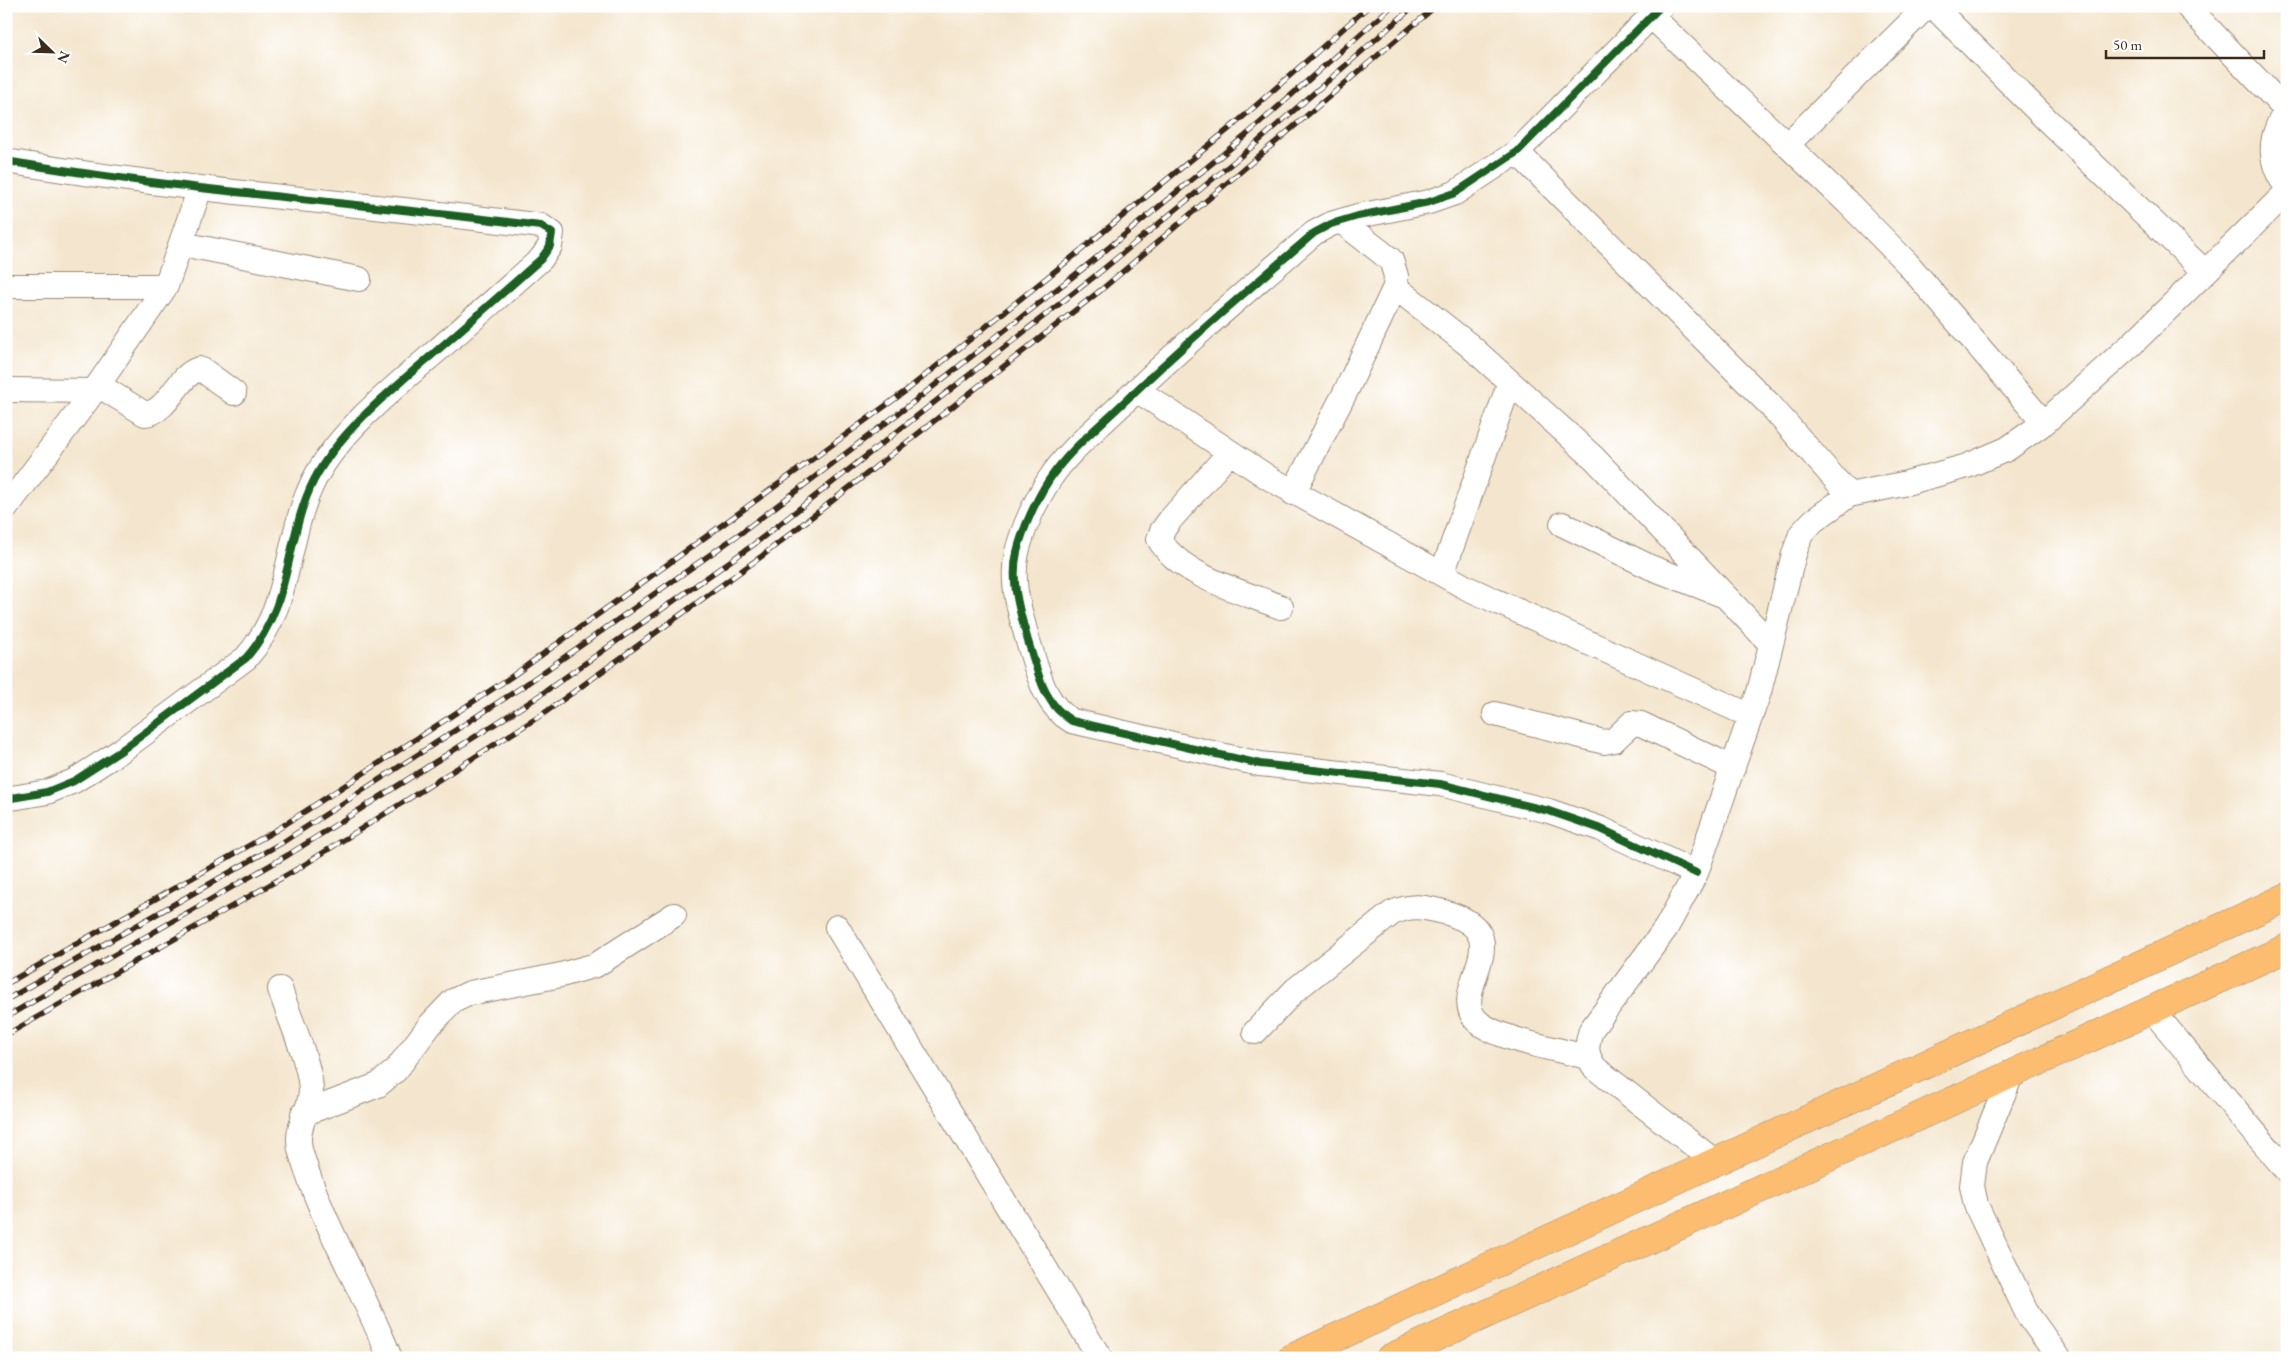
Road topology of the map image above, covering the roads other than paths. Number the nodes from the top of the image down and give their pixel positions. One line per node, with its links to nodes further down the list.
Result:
1 (1927, 6): 6 (street)
2 (1933, 6): 14 (street)
3 (2187, 6): 5 (street)
4 (1656, 11): 6 (street); 7 (street)
5 (2286, 110): 9 (street)
6 (1787, 145): 24 (street)
7 (1518, 152): 12 (street); 27 (street)
8 (6, 161): 10 (street)
9 (2287, 187)
10 (200, 188): 13 (street); 37 (street)
11 (2287, 192): 14 (street)
12 (1341, 221): 18 (street); 22 (street)
13 (182, 244): 15 (street); 17 (street)
14 (2205, 272): 24 (street)
15 (359, 278)
16 (6, 286): 17 (street)
17 (166, 286): 20 (street)
18 (1395, 287): 19 (street); 26 (street)
19 (1510, 382): 30 (street); 31 (street)
20 (96, 388): 21 (street); 23 (street); 28 (street)
21 (6, 390)
22 (1137, 390): 25 (street); 38 (street)
23 (234, 393)
24 (2044, 424): 27 (street)
25 (1230, 452): 26 (street); 32 (street)
26 (1293, 492): 30 (street)
27 (1848, 494): 33 (street)
28 (6, 508)
29 (1562, 524): 31 (street)
30 (1442, 574): 35 (street)
31 (1726, 597): 33 (street)
32 (1281, 607)
33 (1771, 644): 35 (street)
34 (1495, 714): 36 (street)
35 (1751, 716): 36 (street)
36 (1732, 768): 38 (street)
37 (6, 799)
38 (1696, 873): 46 (street)
39 (2287, 897): 49 (highway)
40 (674, 915): 48 (street)
41 (837, 927): 53 (street)
42 (2287, 948): 44 (highway)
43 (280, 989): 48 (street)
44 (2150, 1008): 47 (highway); 50 (street)
45 (1255, 1032): 46 (street)
46 (1587, 1057): 49 (street)
47 (2012, 1072): 51 (highway); 55 (street)
48 (304, 1114): 52 (street)
49 (1714, 1161): 54 (highway)
50 (2287, 1171)
51 (1399, 1356)
52 (390, 1358)
53 (1100, 1358)
54 (1292, 1358)
55 (2059, 1358)

